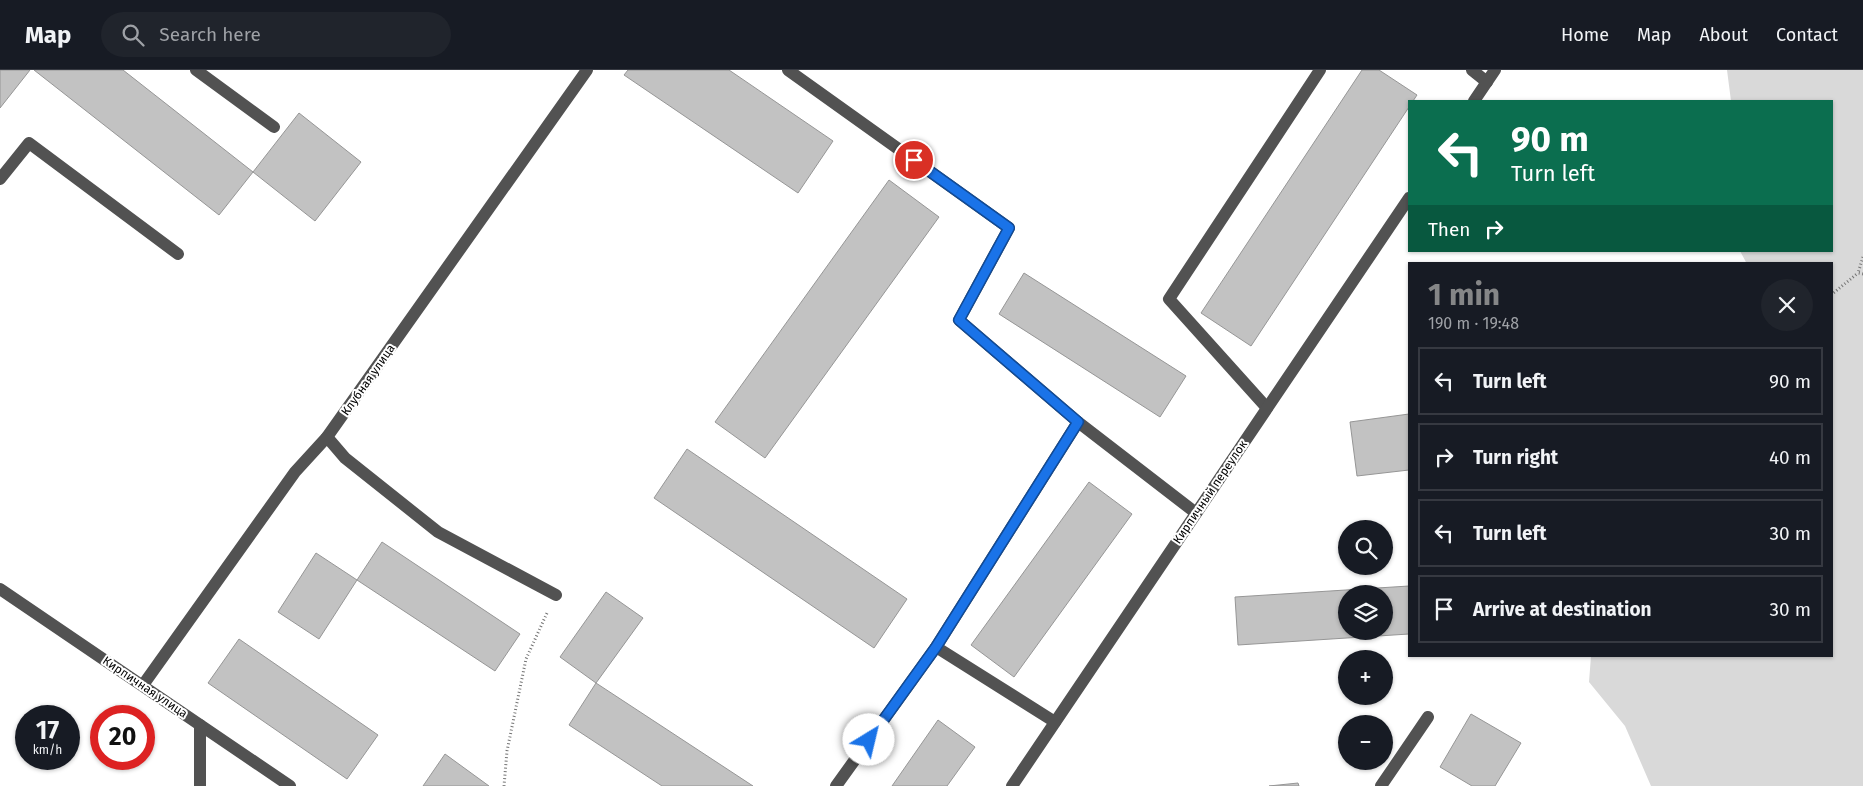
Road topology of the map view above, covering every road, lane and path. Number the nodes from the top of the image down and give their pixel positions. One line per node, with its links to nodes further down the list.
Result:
1 (196, 70): 9 (street)
2 (587, 70): 19 (street, Клубная улица)
3 (788, 70): 18 (street)
4 (1320, 70): 17 (street)
5 (1472, 70): 7 (street)
6 (1495, 70): 7 (street)
7 (1487, 82): 8 (street)
8 (1475, 100)
9 (274, 127)
10 (0, 179): 12 (street)
11 (1408, 199): 17 (street, Кирпичный переулок)
12 (178, 254)
13 (1863, 257): 14 (path)
14 (1858, 273): 15 (path); 16 (path)
15 (1863, 274)
16 (1833, 293)
17 (1267, 408): 20 (street, Кирпичный переулок)
18 (1078, 422): 20 (street); 23 (street)
19 (327, 437): 22 (street); 24 (street, Клубная улица)
20 (1196, 513): 26 (street, Кирпичный переулок)
21 (0, 589): 24 (street, Кирпичная улица)
22 (556, 595): 30 (path)
23 (936, 647): 26 (street); 31 (street)
24 (143, 685): 27 (street, Кирпичная улица)
25 (1428, 717): 33 (street)
26 (1055, 722): 32 (street, Кирпичный переулок)
27 (200, 725): 28 (street); 29 (street, Кирпичная улица)
28 (200, 786)
29 (290, 786)
30 (504, 786)
31 (836, 786)
32 (1012, 786)
33 (1381, 786)

